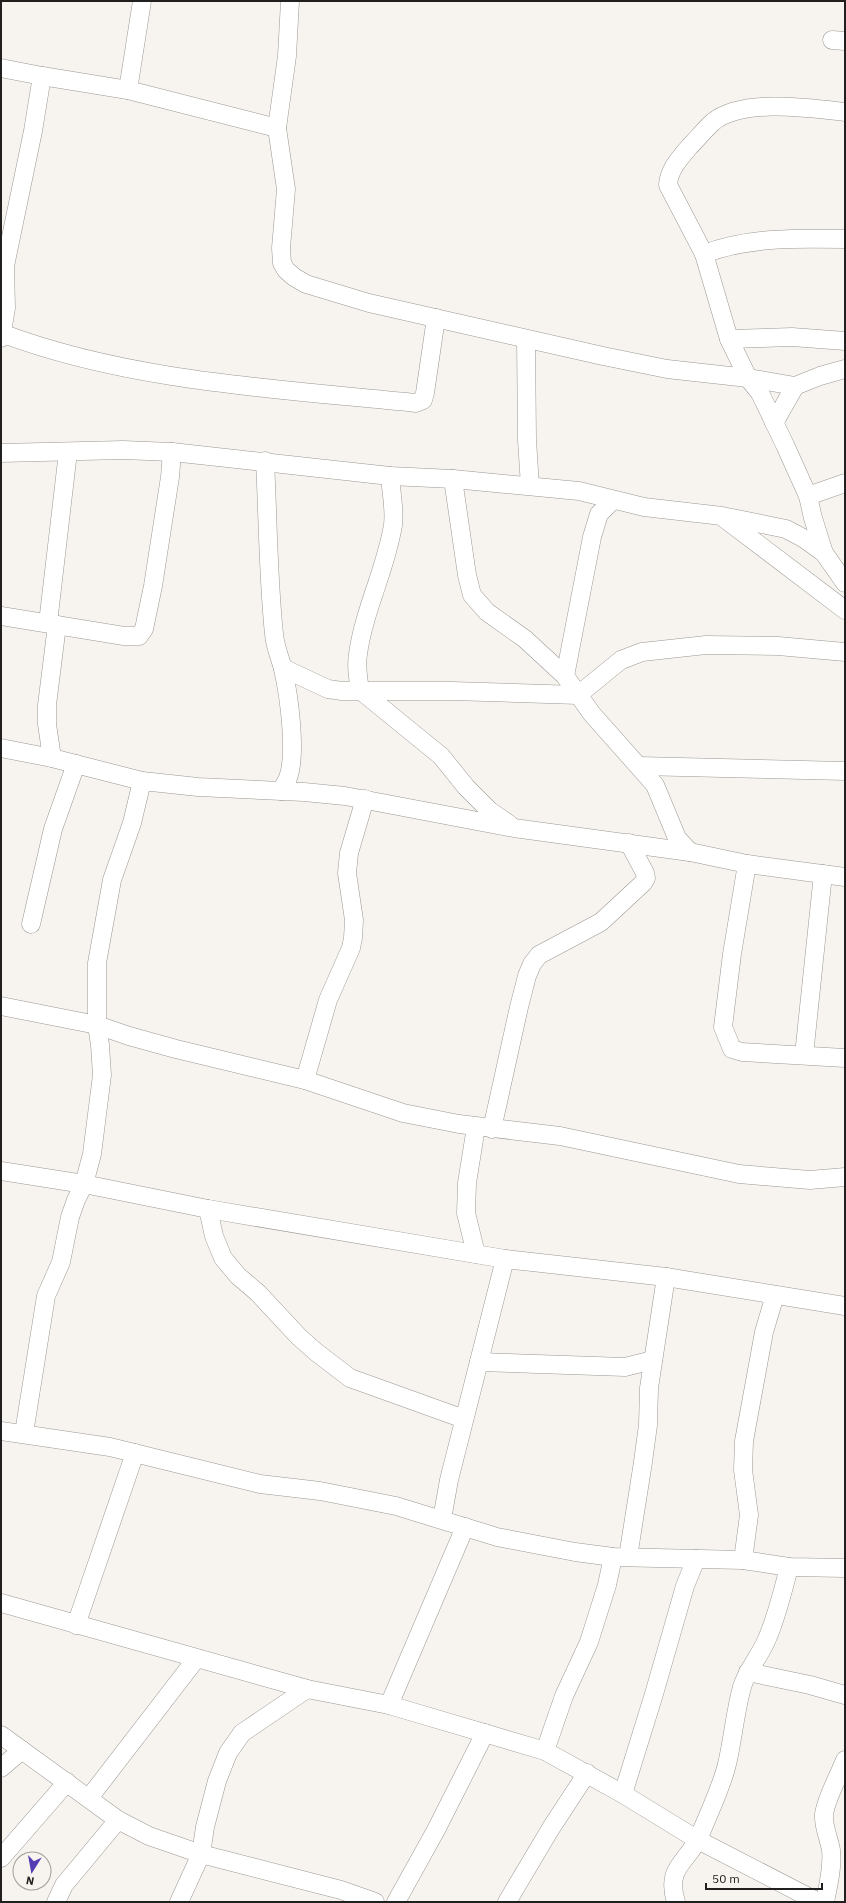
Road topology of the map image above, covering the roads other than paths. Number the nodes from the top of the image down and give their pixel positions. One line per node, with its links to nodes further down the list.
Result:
1 (142, 1): 5 (street)
2 (290, 1): 7 (street)
3 (1, 68): 4 (street)
4 (42, 76): 5 (street); 11 (street)
5 (128, 90): 7 (street)
6 (845, 112): 9 (street)
7 (277, 128): 10 (street)
8 (845, 239): 9 (street)
9 (704, 254): 13 (street)
10 (436, 318): 11 (street); 12 (street)
11 (2, 335)
12 (526, 339): 16 (street); 26 (street)
13 (729, 339): 14 (street); 16 (street)
14 (845, 341)
15 (845, 369): 17 (street)
16 (748, 378): 17 (street); 18 (street)
17 (795, 386): 18 (street)
18 (774, 423): 27 (street)
19 (68, 452): 20 (street); 21 (street); 34 (street)
20 (172, 452): 22 (street); 34 (street)
21 (1, 453)
22 (265, 462): 23 (street); 36 (street)
23 (390, 476): 24 (street); 38 (street)
24 (452, 479): 26 (street); 37 (street)
25 (845, 483): 27 (street)
26 (530, 486): 28 (street)
27 (808, 496): 30 (street)
28 (613, 500): 29 (street); 37 (street)
29 (722, 516): 30 (street); 32 (street)
30 (824, 553): 31 (street)
31 (845, 582)
32 (845, 610)
33 (1, 616): 34 (street)
34 (53, 624): 41 (street)
35 (845, 652): 39 (street)
36 (283, 668): 38 (street); 46 (street)
37 (564, 676): 39 (street)
38 (360, 690): 39 (street); 48 (street)
39 (578, 695): 43 (street)
40 (1, 748): 41 (street)
41 (52, 758): 42 (street)
42 (76, 764): 45 (street); 54 (street)
43 (639, 766): 44 (street); 50 (street)
44 (845, 771)
45 (142, 781): 46 (street); 56 (street)
46 (280, 791): 47 (street)
47 (365, 799): 48 (street); 59 (street)
48 (514, 828): 49 (street)
49 (629, 843): 50 (street); 60 (street)
50 (690, 852): 51 (street)
51 (747, 864): 52 (street); 57 (street)
52 (823, 874): 53 (street); 57 (street)
53 (845, 877)
54 (31, 924)
55 (1, 1006): 56 (street)
56 (97, 1025): 59 (street); 63 (street)
57 (804, 1055): 58 (street)
58 (845, 1058)
59 (305, 1080): 60 (street)
60 (484, 1128): 62 (street); 65 (street)
61 (1, 1171): 63 (street)
62 (845, 1177)
63 (84, 1184): 64 (street); 74 (street)
64 (208, 1209): 65 (street); 72 (street)
65 (476, 1254): 66 (street)
66 (506, 1259): 67 (street); 71 (street)
67 (666, 1277): 68 (street); 70 (street)
68 (775, 1295): 69 (street); 80 (street)
69 (845, 1306)
70 (653, 1360): 71 (street); 78 (street)
71 (479, 1362): 72 (street)
72 (464, 1419): 76 (street)
73 (1, 1431): 74 (street)
74 (24, 1433): 75 (street)
75 (135, 1453): 76 (street); 84 (street)
76 (442, 1519): 77 (street)
77 (465, 1527): 78 (street); 89 (street)
78 (621, 1557): 79 (street); 93 (street)
79 (696, 1559): 80 (street); 98 (street)
80 (743, 1560): 81 (street)
81 (789, 1567): 82 (street); 86 (street)
82 (845, 1568)
83 (1, 1603): 84 (street)
84 (76, 1624): 85 (street)
85 (196, 1659): 87 (street); 99 (street)
86 (748, 1672): 88 (street); 101 (street)
87 (307, 1689): 89 (street); 102 (street)
88 (845, 1695)
89 (389, 1705): 90 (street)
90 (485, 1733): 93 (street); 107 (street)
91 (1, 1736): 92 (street)
92 (22, 1750): 95 (street); 97 (street)
93 (544, 1751): 96 (street)
94 (845, 1760): 111 (street)
95 (1, 1768)
96 (587, 1773): 98 (street); 108 (street)
97 (67, 1782): 99 (street); 103 (street)
98 (623, 1794): 101 (street)
99 (89, 1798): 100 (street)
100 (118, 1820): 102 (street); 104 (street)
101 (698, 1840): 109 (street); 110 (street)
102 (201, 1854): 105 (street); 106 (street)
103 (1, 1858)
104 (56, 1902)
105 (179, 1902)
106 (375, 1902)
107 (396, 1902)
108 (507, 1902)
109 (676, 1902)
110 (818, 1902)
111 (825, 1902)

